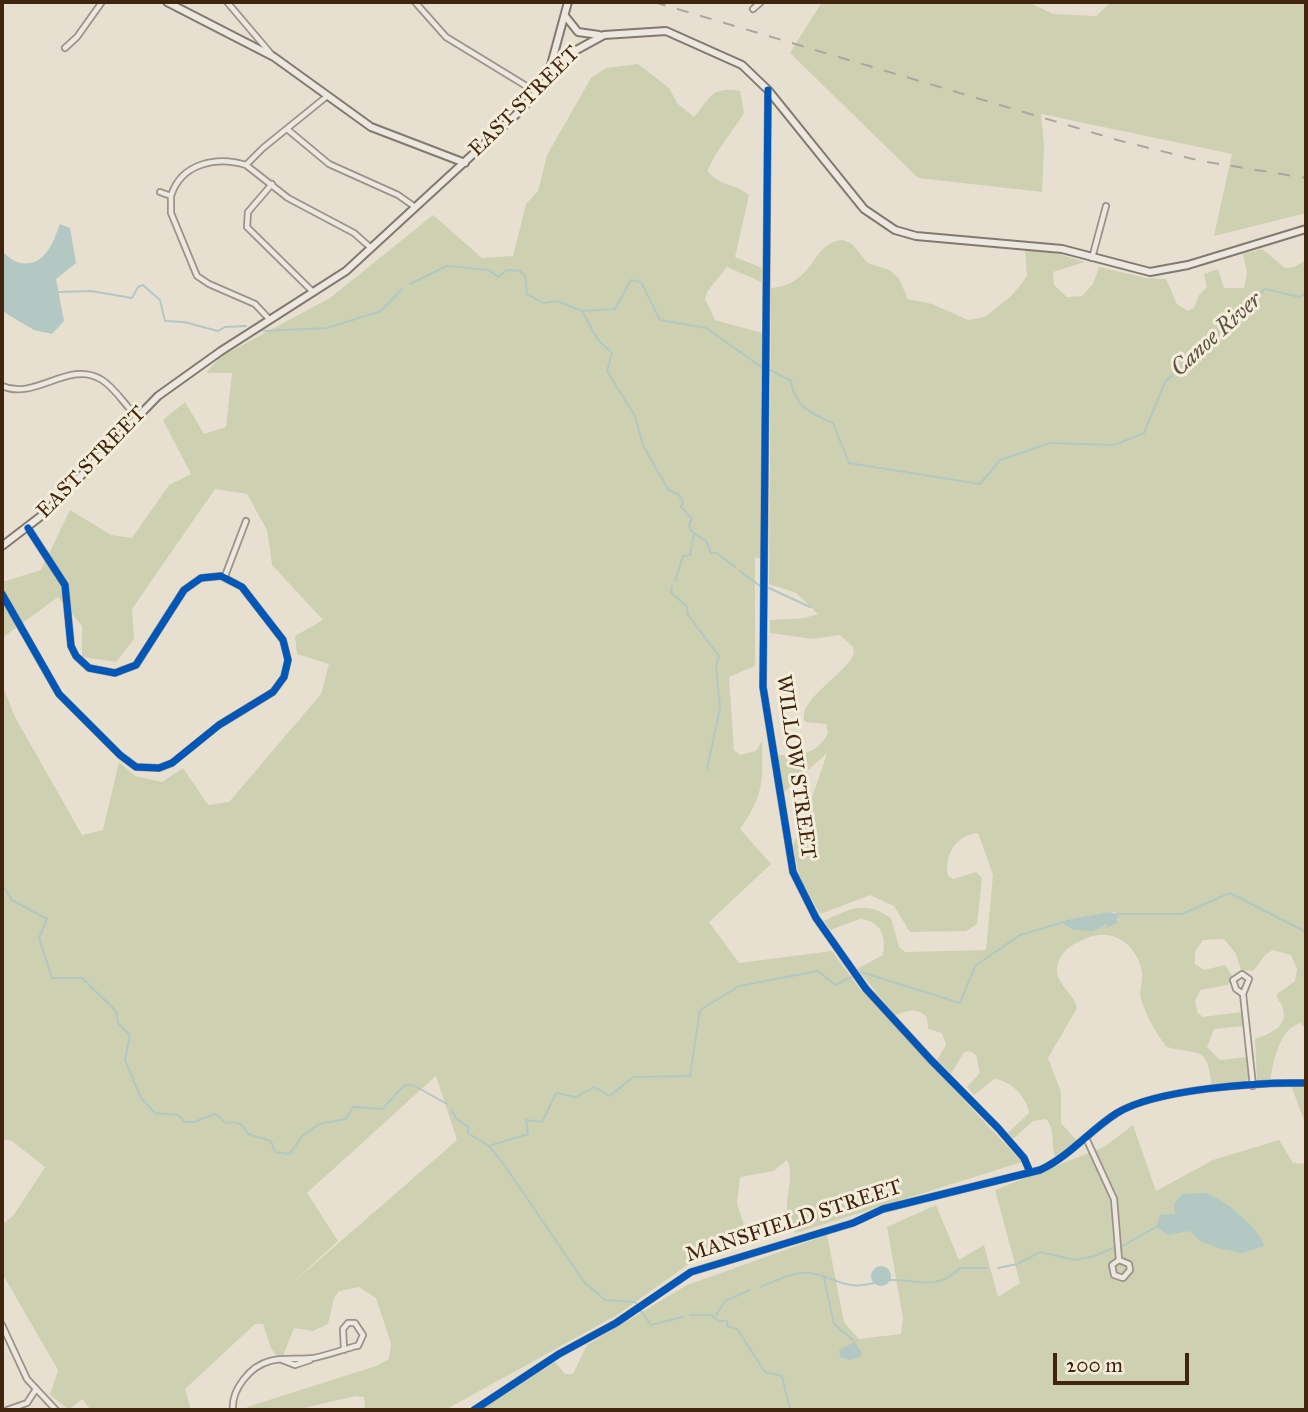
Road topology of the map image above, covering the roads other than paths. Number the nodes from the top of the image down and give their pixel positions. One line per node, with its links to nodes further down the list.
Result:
1 (102, 2): 10 (street)
2 (167, 2): 11 (street)
3 (227, 2): 11 (street)
4 (415, 2): 14 (street)
5 (568, 2): 8 (street)
6 (761, 2): 7 (street)
7 (753, 9)
8 (565, 15): 9 (street); 12 (street)
9 (604, 35): 12 (street, EAST STREET); 13 (street, EAST STREET)
10 (65, 48)
11 (274, 57): 15 (street)
12 (547, 77): 14 (street, EAST STREET)
13 (768, 90): 16 (street, EAST STREET); 17 (street, WILLOW STREET)
14 (536, 92): 19 (street, EAST STREET)
15 (326, 97): 18 (street); 19 (street)
16 (782, 107): 17 (street); 28 (street, EAST STREET)
17 (767, 115): 42 (street, WILLOW STREET)
18 (287, 129): 20 (street); 25 (street)
19 (465, 163): 25 (street, EAST STREET)
20 (246, 166): 21 (street); 23 (street)
21 (272, 184): 27 (street); 29 (street)
22 (160, 192): 23 (street)
23 (170, 196): 30 (street)
24 (1106, 206): 28 (street)
25 (415, 207): 27 (street, EAST STREET)
26 (1306, 229): 28 (street, EAST STREET)
27 (371, 248): 29 (street, EAST STREET)
28 (1092, 258)
29 (313, 292): 30 (street, EAST STREET)
30 (270, 320): 32 (street, EAST STREET)
31 (2, 386): 32 (street)
32 (136, 416): 34 (street, EAST STREET)
33 (246, 520): 36 (street)
34 (29, 528): 35 (street, EAST STREET); 36 (street)
35 (2, 546)
36 (225, 576): 37 (street)
37 (2, 594)
38 (1243, 994): 40 (street)
39 (1306, 1083): 40 (street, MANSFIELD STREET)
40 (1253, 1086): 41 (street, MANSFIELD STREET)
41 (1086, 1138): 42 (street, MANSFIELD STREET); 43 (street)
42 (1030, 1172): 51 (street, MANSFIELD STREET)
43 (1119, 1259): 43 (street)
44 (2, 1325): 45 (street)
45 (4, 1335): 47 (street)
46 (344, 1350): 46 (street); 50 (street)
47 (37, 1390): 48 (street); 49 (street)
48 (7, 1410)
49 (56, 1410)
50 (233, 1410)
51 (474, 1410)

